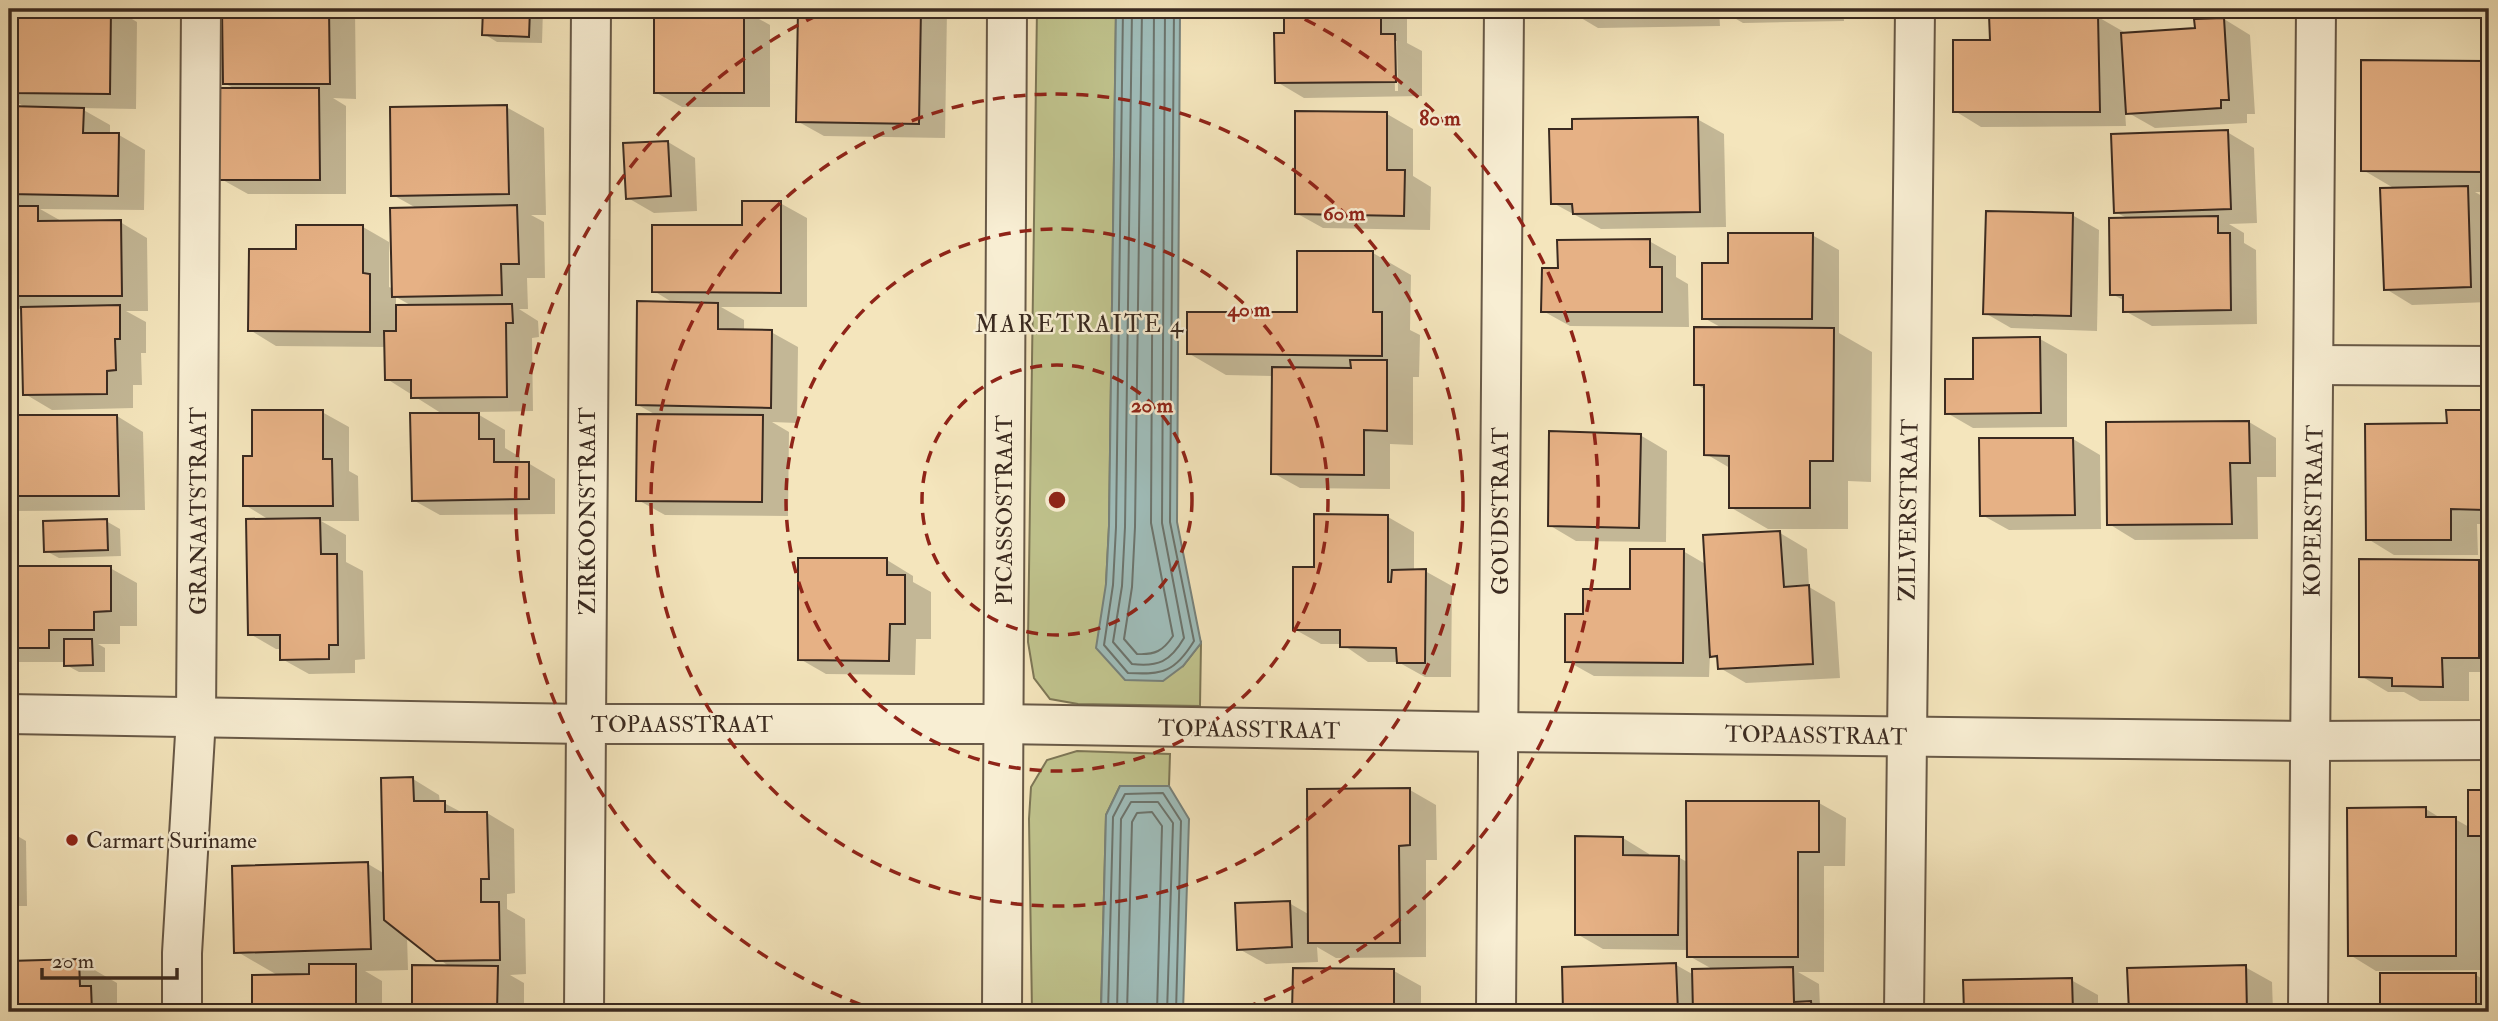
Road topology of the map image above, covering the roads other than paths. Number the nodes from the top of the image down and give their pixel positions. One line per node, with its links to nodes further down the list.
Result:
1 (201, 9): 10 (street, GRANAATSTRAAT)
2 (591, 9): 11 (street, ZIRKOONSTRAAT)
3 (1007, 9): 12 (street, PICASSOSTRAAT)
4 (1504, 9): 13 (street, GOUDSTRAAT)
5 (1915, 9): 14 (street, ZILVERSTRAAT)
6 (2316, 9): 7 (street, KOPERSTRAAT)
7 (2315, 365): 8 (street); 16 (street, KOPERSTRAAT)
8 (2489, 366)
9 (9, 715): 10 (street, TOPAASSTRAAT)
10 (196, 718): 11 (street, TOPAASSTRAAT); 17 (street, GRANAATSTRAAT)
11 (586, 724): 12 (street, TOPAASSTRAAT); 18 (street, ZIRKOONSTRAAT)
12 (1002, 724): 13 (street, TOPAASSTRAAT); 19 (street, PICASSOSTRAAT)
13 (1498, 732): 14 (street, TOPAASSTRAAT); 20 (street, GOUDSTRAAT)
14 (1905, 736): 16 (street, TOPAASSTRAAT); 21 (street, ZILVERSTRAAT)
15 (2489, 740): 16 (street, TOPAASSTRAAT)
16 (2311, 741): 22 (street, KOPERSTRAAT)
17 (182, 1012)
18 (584, 1012)
19 (1002, 1012)
20 (1496, 1012)
21 (1903, 1012)
22 (2308, 1012)

